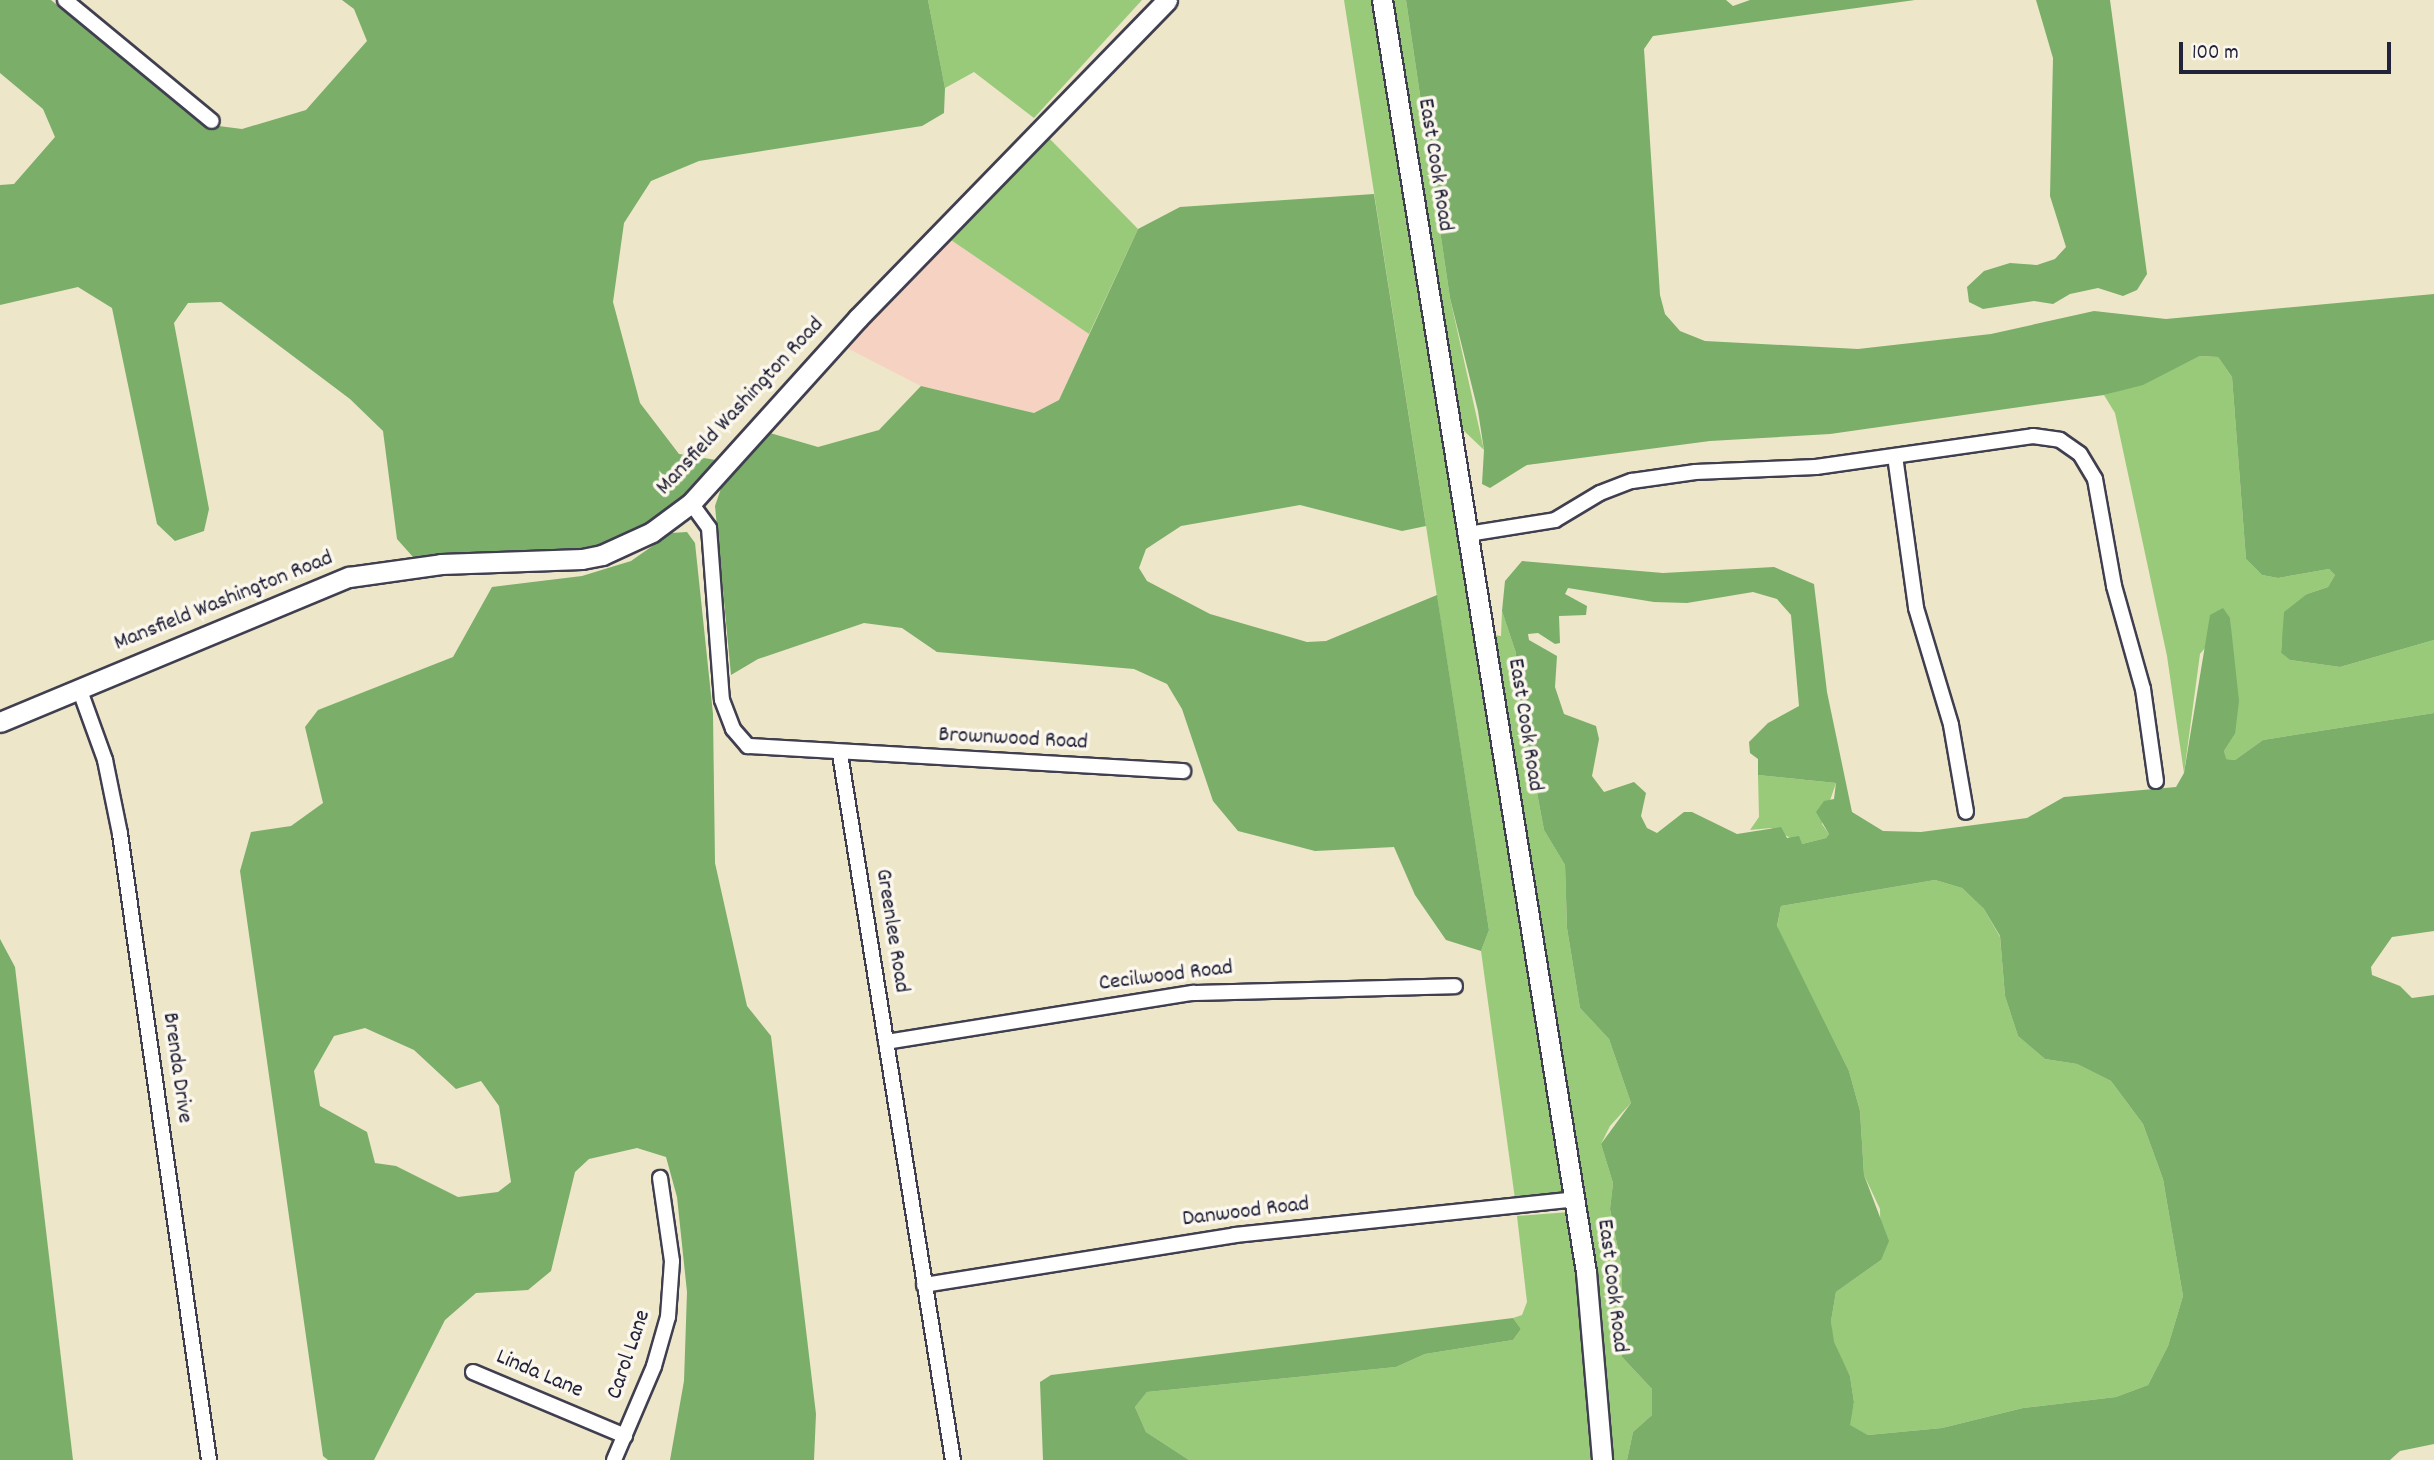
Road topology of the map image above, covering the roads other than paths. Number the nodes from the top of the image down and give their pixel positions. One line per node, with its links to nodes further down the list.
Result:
1 (65, 0): 4 (street)
2 (1167, 0): 6 (main road, Mansfield Washington Road)
3 (1382, 0): 7 (main road, East Cook Road)
4 (212, 121)
5 (1895, 456): 7 (street); 12 (street); 13 (street)
6 (691, 503): 8 (main road, Mansfield Washington Road); 10 (street)
7 (1468, 534): 17 (main road, East Cook Road)
8 (79, 688): 9 (main road, Mansfield Washington Road); 21 (street, Brenda Drive)
9 (0, 722)
10 (840, 754): 11 (street, Brownwood Road); 15 (street, Greenlee Road)
11 (1183, 771)
12 (2156, 781)
13 (1966, 812)
14 (1455, 986): 15 (street, Cecilwood Road)
15 (886, 1042): 18 (street, Greenlee Road)
16 (660, 1178): 20 (street, Carol Lane)
17 (1575, 1199): 18 (street, Danwood Road); 24 (main road, East Cook Road)
18 (924, 1284): 23 (street, Greenlee Road)
19 (474, 1372): 20 (street, Linda Lane)
20 (625, 1436): 22 (street, Carol Lane)
21 (209, 1460)
22 (614, 1460)
23 (953, 1460)
24 (1602, 1460)

